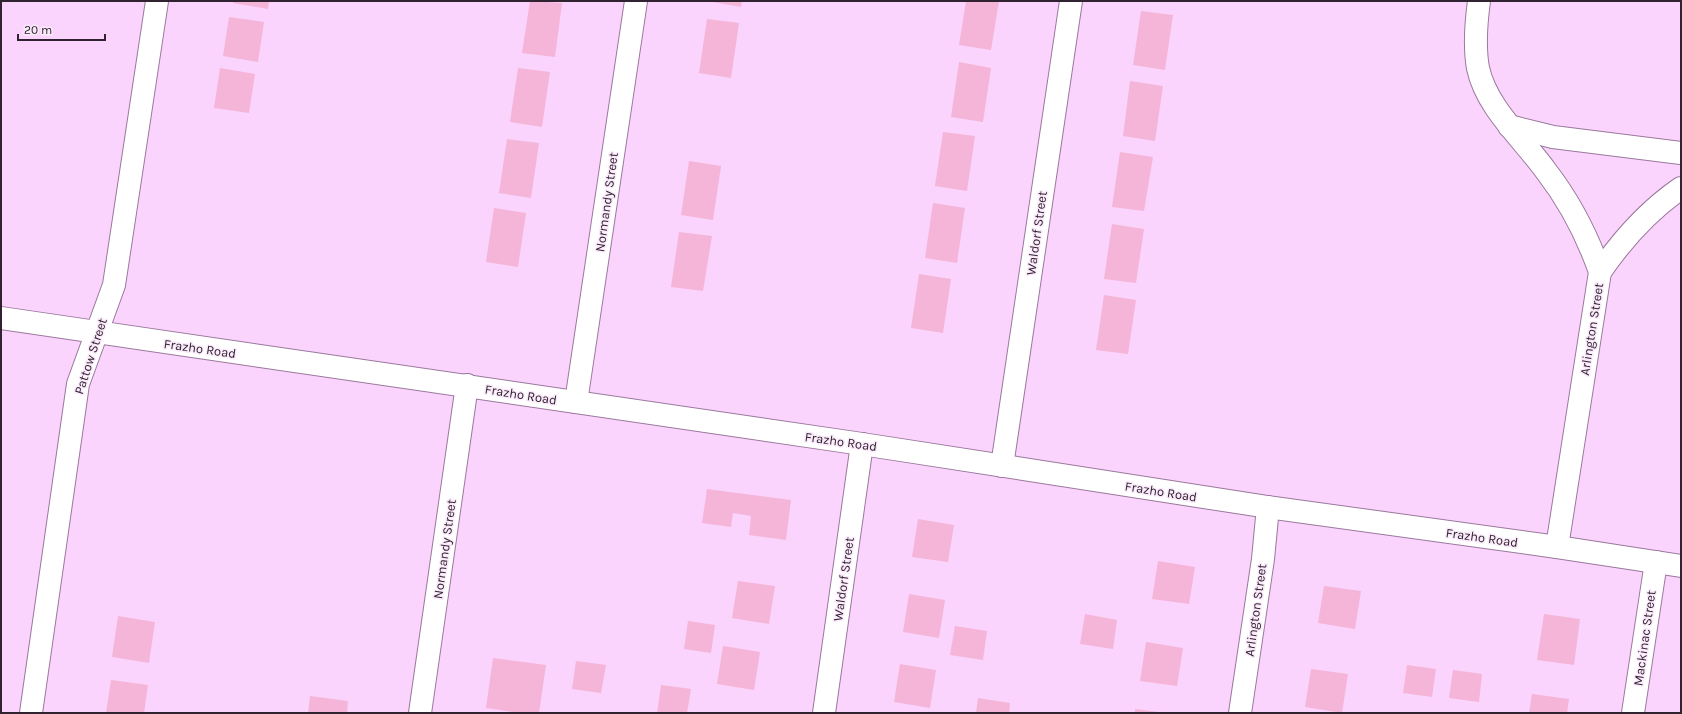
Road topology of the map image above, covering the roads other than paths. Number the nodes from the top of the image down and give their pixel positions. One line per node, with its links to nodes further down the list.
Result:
1 (157, 1): 10 (street, Pattow Street)
2 (636, 1): 12 (street, Normandy Street)
3 (1070, 1): 14 (street, Waldorf Street)
4 (1479, 1): 5 (street, Arlington Street)
5 (1509, 126): 6 (street); 8 (street, Arlington Street)
6 (1681, 153)
7 (1681, 188): 8 (street)
8 (1600, 272): 16 (street, Arlington Street)
9 (1, 318): 10 (street, Frazho Road)
10 (97, 333): 11 (street, Frazho Road); 19 (street, Pattow Street)
11 (467, 385): 12 (street, Frazho Road); 20 (street, Normandy Street)
12 (576, 402): 13 (street, Frazho Road)
13 (862, 444): 14 (street, Frazho Road); 21 (street, Waldorf Street)
14 (1002, 466): 15 (street, Frazho Road)
15 (1268, 508): 16 (street, Frazho Road); 22 (street, Arlington Street)
16 (1557, 547): 17 (street, Frazho Road)
17 (1656, 562): 18 (street, Frazho Road); 23 (street, Mackinac Street)
18 (1681, 566)
19 (31, 713)
20 (420, 713)
21 (824, 713)
22 (1240, 713)
23 (1633, 713)

